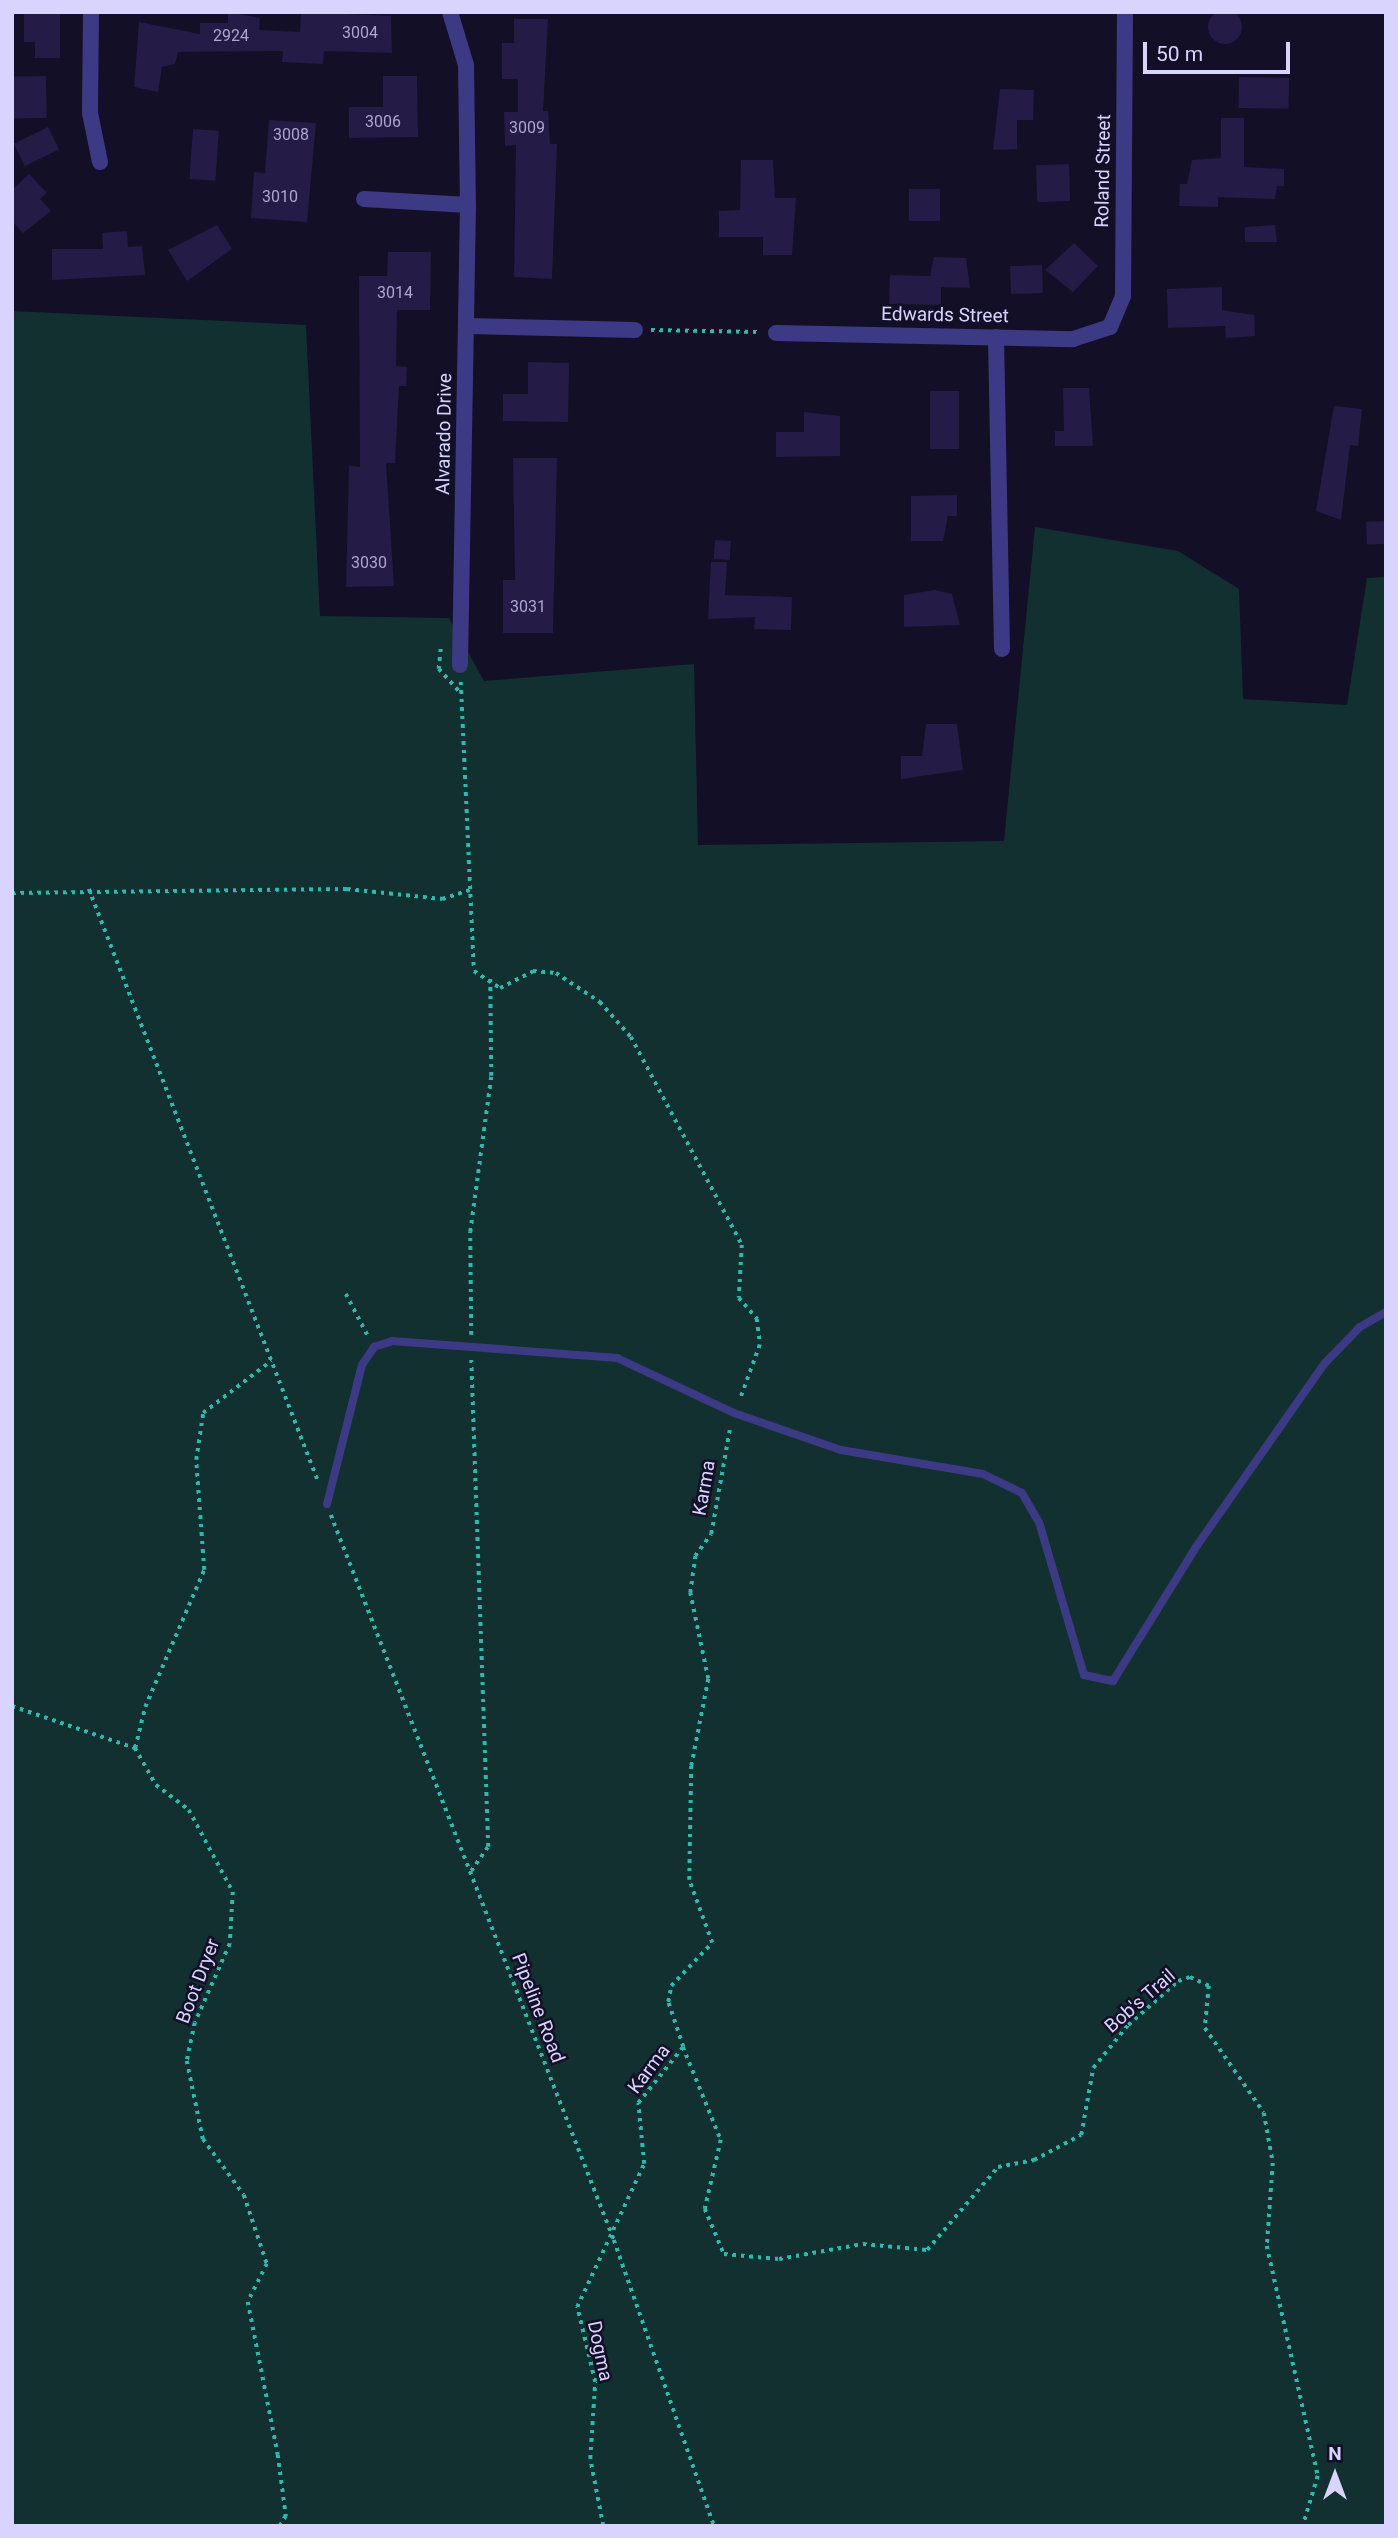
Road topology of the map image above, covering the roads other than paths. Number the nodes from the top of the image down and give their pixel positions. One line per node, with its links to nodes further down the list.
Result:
1 (90, 12): 4 (street)
2 (450, 12): 6 (street, Alvarado Drive)
3 (1125, 12): 8 (street, Roland Street)
4 (100, 162)
5 (364, 199): 6 (street)
6 (468, 205): 7 (street, Alvarado Drive)
7 (468, 326): 9 (street); 13 (street, Alvarado Drive)
8 (1110, 327): 11 (street, Edwards Street)
9 (635, 330)
10 (776, 332): 11 (street, Edwards Street)
11 (996, 337): 12 (street)
12 (1002, 649)
13 (460, 665)
14 (1386, 1312): 15 (lane)
15 (327, 1504)

